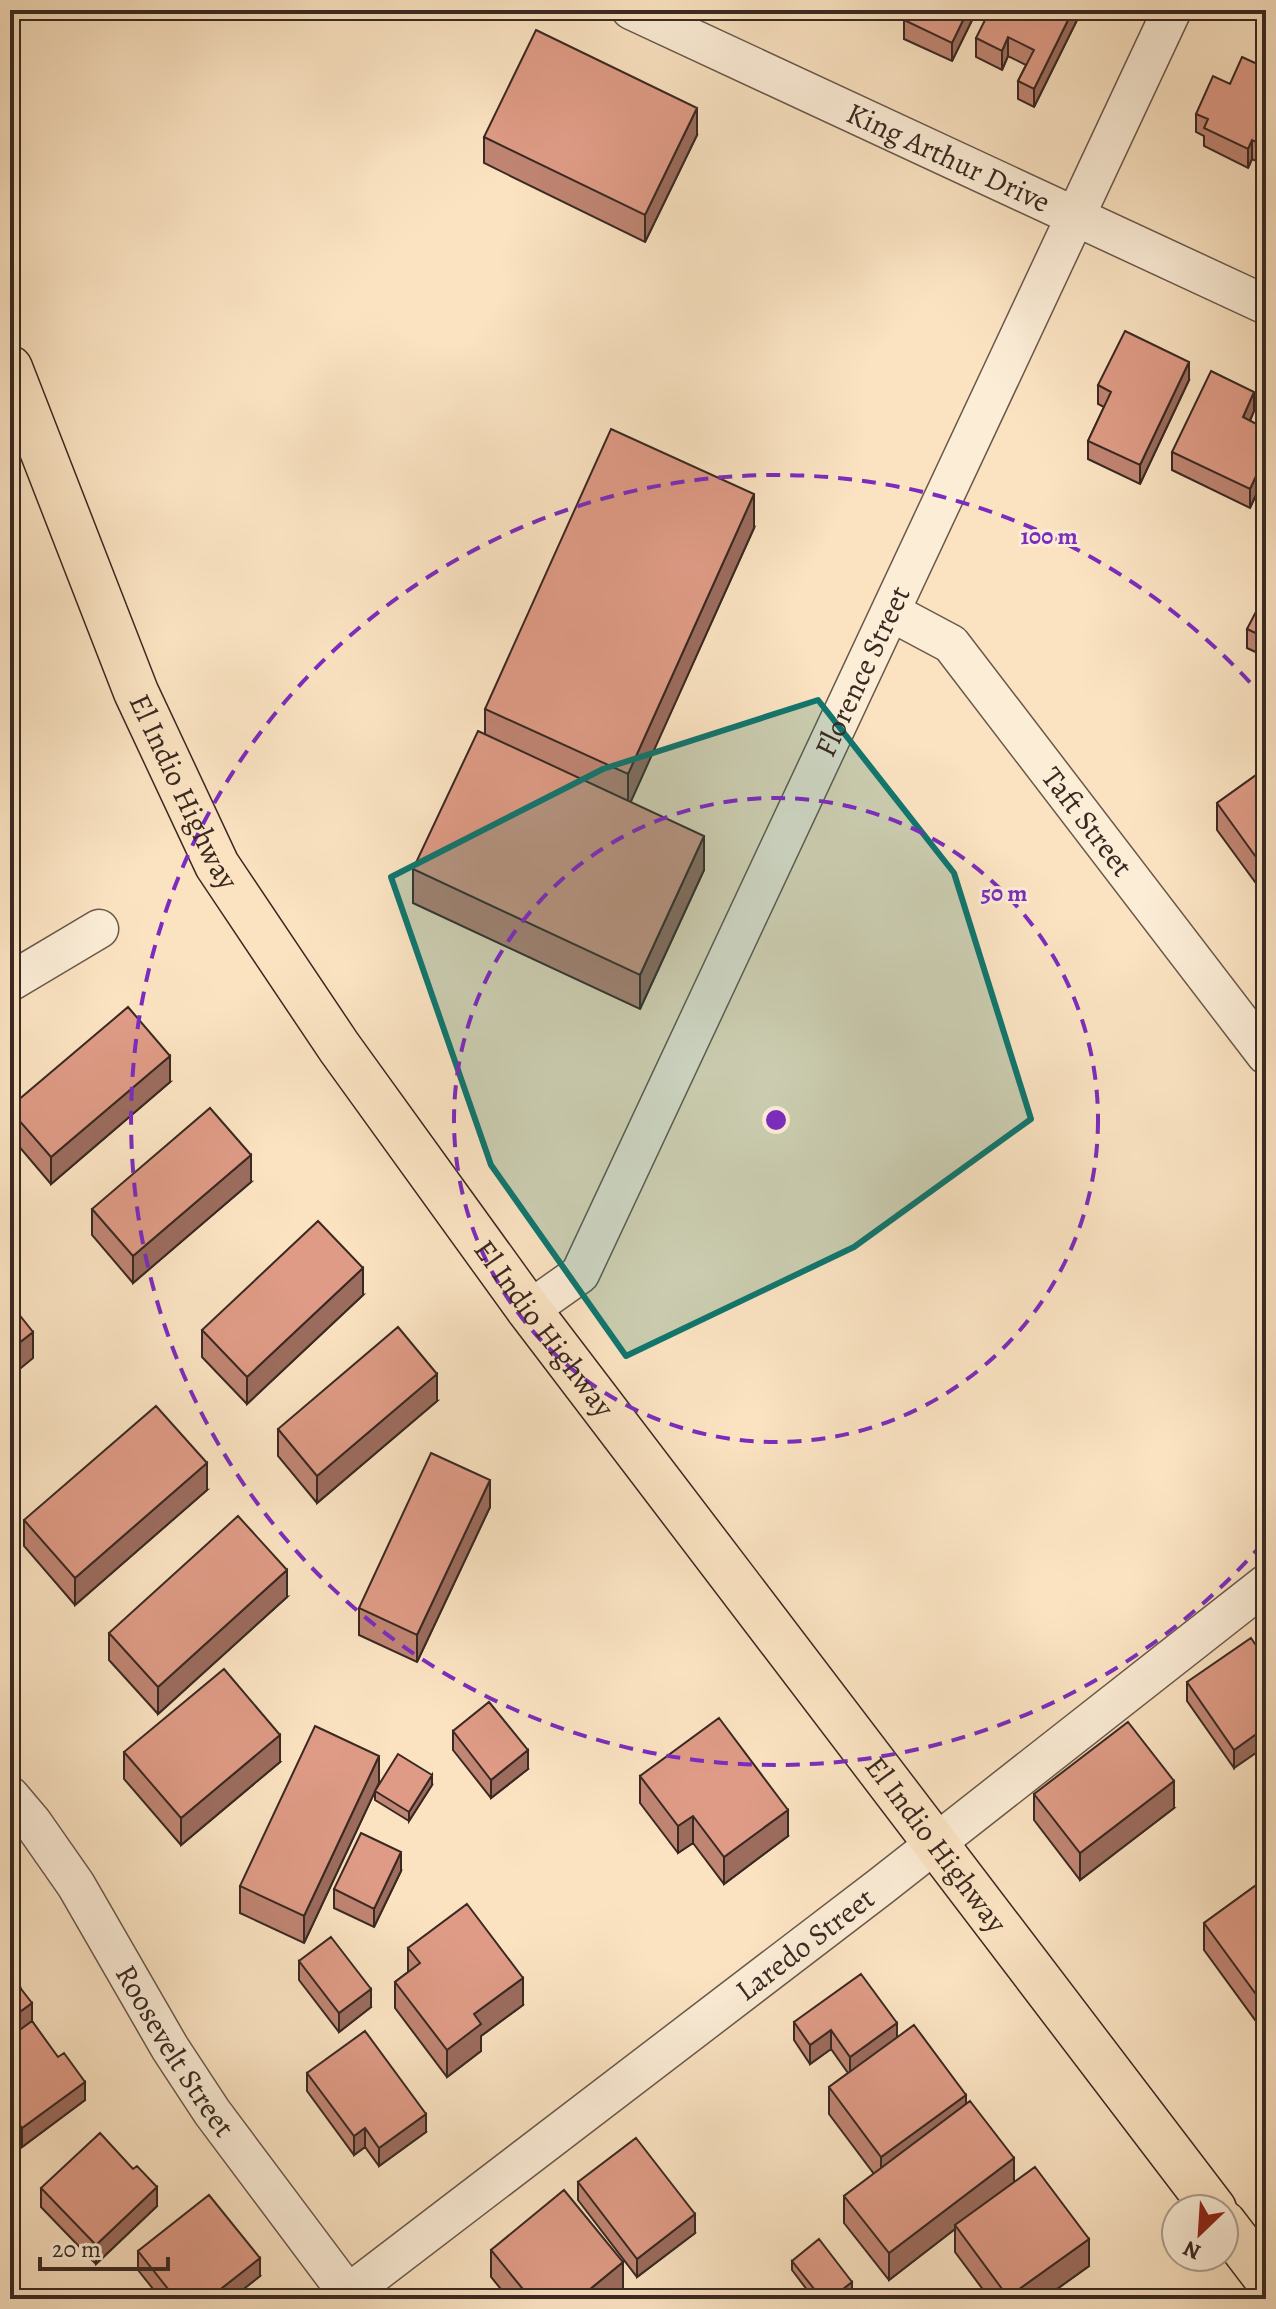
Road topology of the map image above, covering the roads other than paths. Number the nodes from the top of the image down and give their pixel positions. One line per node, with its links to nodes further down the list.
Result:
1 (631, 10): 3 (street, King Arthur Drive)
2 (1172, 10): 3 (street, Florence Street)
3 (1073, 216): 4 (street, King Arthur Drive); 6 (street, Florence Street)
4 (1266, 305)
5 (10, 368): 10 (main road, El Indio Highway)
6 (891, 612): 9 (street, Taft Street); 10 (street, Florence Street)
7 (99, 929): 8 (street)
8 (10, 982)
9 (1266, 1055)
10 (529, 1310): 13 (main road, El Indio Highway)
11 (1266, 1584): 13 (street, Laredo Street)
12 (10, 1796): 17 (street, Roosevelt Street)
13 (934, 1842): 14 (main road, El Indio Highway); 17 (street, Laredo Street)
14 (1202, 2193)
15 (1240, 2244): 16 (main road)
16 (1266, 2278)
17 (347, 2297)

